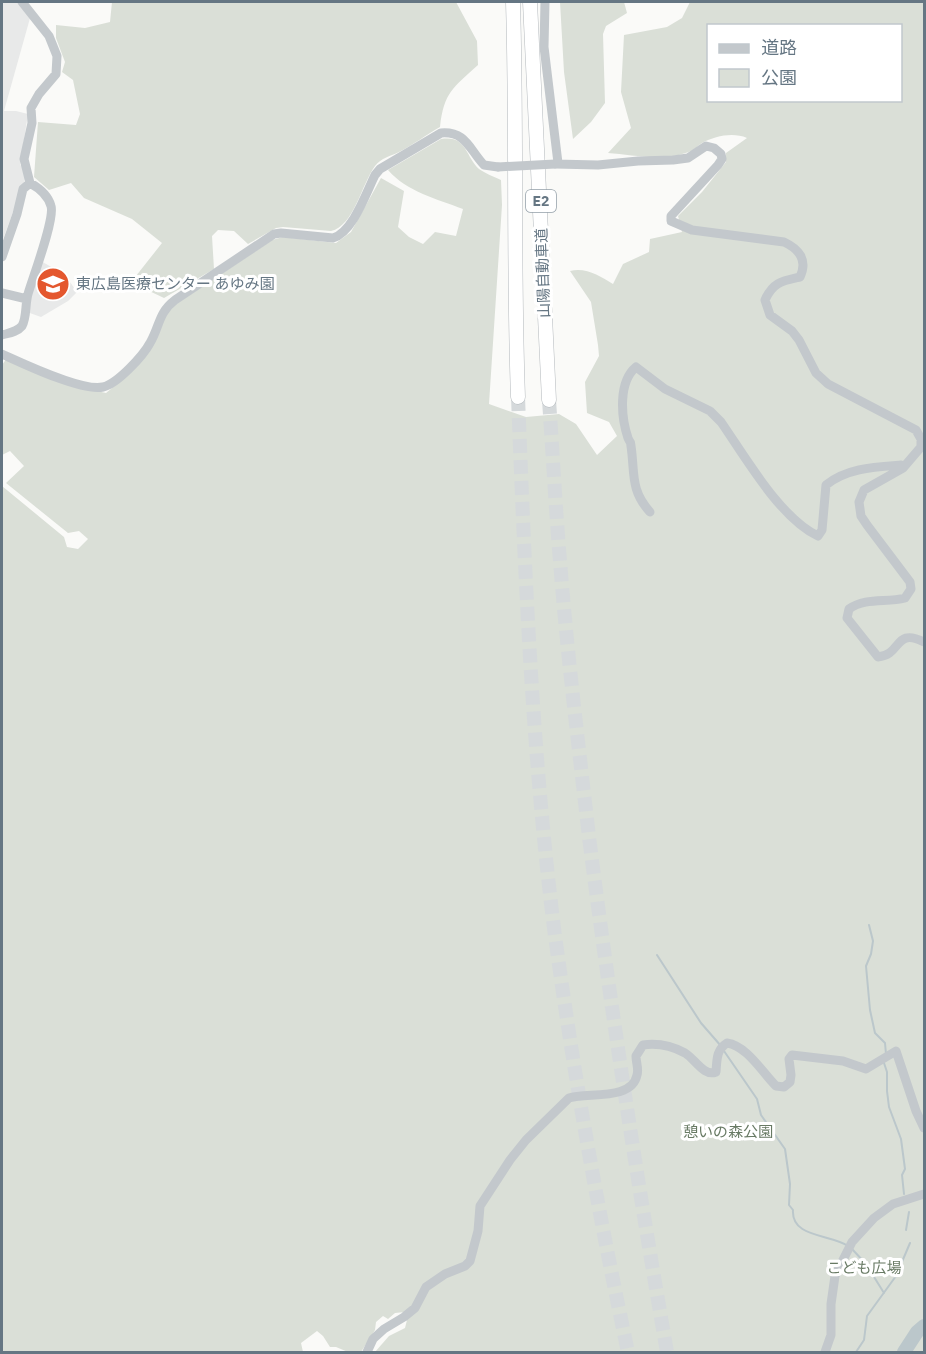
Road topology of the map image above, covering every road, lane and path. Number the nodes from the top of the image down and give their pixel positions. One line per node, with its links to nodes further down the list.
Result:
1 (22, 2): 6 (street)
2 (513, 2): 12 (highway, 山陽自動車道 / E2)
3 (530, 2): 13 (highway, 山陽自動車道 / E2)
4 (545, 2): 5 (street)
5 (556, 164): 11 (street, bridge); 14 (street)
6 (30, 183): 7 (street); 9 (street)
7 (2, 256)
8 (2, 293): 9 (street)
9 (27, 299): 10 (street)
10 (2, 335)
11 (2, 354)
12 (518, 397)
13 (549, 400)
14 (903, 468): 15 (street); 16 (street)
15 (650, 512)
16 (924, 642)
17 (924, 1128): 19 (street)
18 (924, 1194): 20 (street)
19 (367, 1353)
20 (825, 1353)

